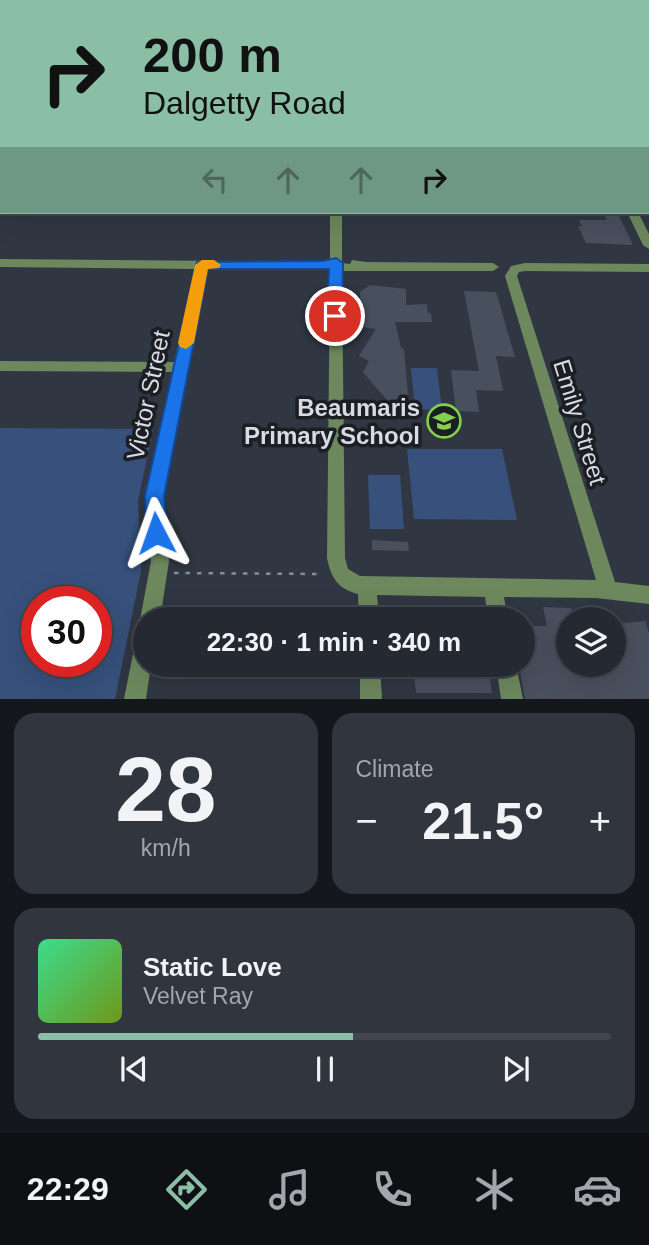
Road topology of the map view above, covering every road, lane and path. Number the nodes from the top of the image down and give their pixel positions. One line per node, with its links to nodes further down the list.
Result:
1 (336, 214): 6 (street)
2 (633, 214): 3 (street)
3 (649, 245)
4 (0, 264): 5 (street)
5 (202, 265): 6 (street); 10 (street, Victor Street)
6 (332, 265): 7 (street); 13 (street)
7 (493, 267)
8 (649, 268): 15 (street, Emily Street)
9 (0, 366): 10 (street)
10 (181, 367): 17 (street, Victor Street)
11 (173, 573): 12 (path)
12 (320, 574)
13 (367, 586): 14 (street); 18 (street)
14 (493, 589): 15 (street); 19 (street)
15 (608, 591): 16 (street)
16 (649, 595)
17 (152, 607)
18 (368, 607)
19 (496, 607)
20 (139, 677): 23 (street)
21 (371, 677): 24 (street)
22 (508, 677): 25 (street)
23 (135, 699)
24 (372, 699)
25 (512, 699)

